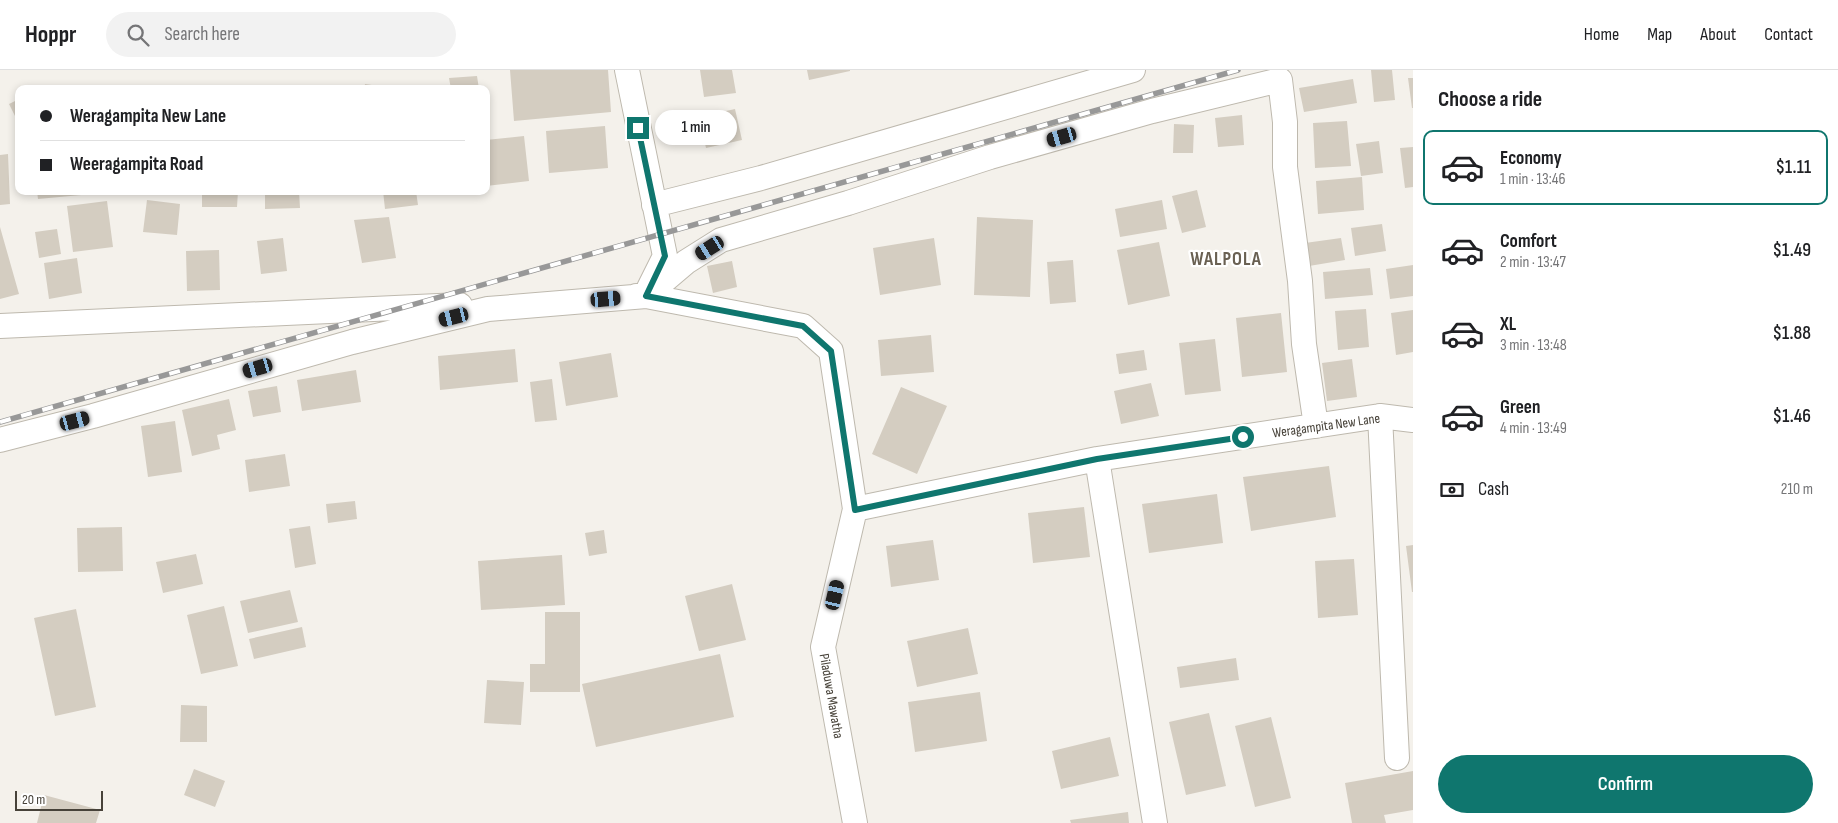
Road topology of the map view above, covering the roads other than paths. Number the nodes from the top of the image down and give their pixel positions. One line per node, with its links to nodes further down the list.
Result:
1 (627, 70): 3 (street)
2 (1133, 70): 3 (street)
3 (654, 205): 4 (street)
4 (646, 296): 5 (street); 8 (street); 9 (street); 11 (street, Piladuwa Mawatha)
5 (0, 326)
6 (1380, 416): 7 (street, Weragampita New Lane); 8 (street, Weragampita New Lane); 12 (street)
7 (1413, 420)
8 (1316, 426): 10 (street, Weragampita New Lane)
9 (0, 440)
10 (1097, 459): 11 (street, Weragampita New Lane); 14 (street)
11 (855, 510): 13 (street, Piladuwa Mawatha)
12 (1397, 758)
13 (854, 823)
14 (1156, 823)

